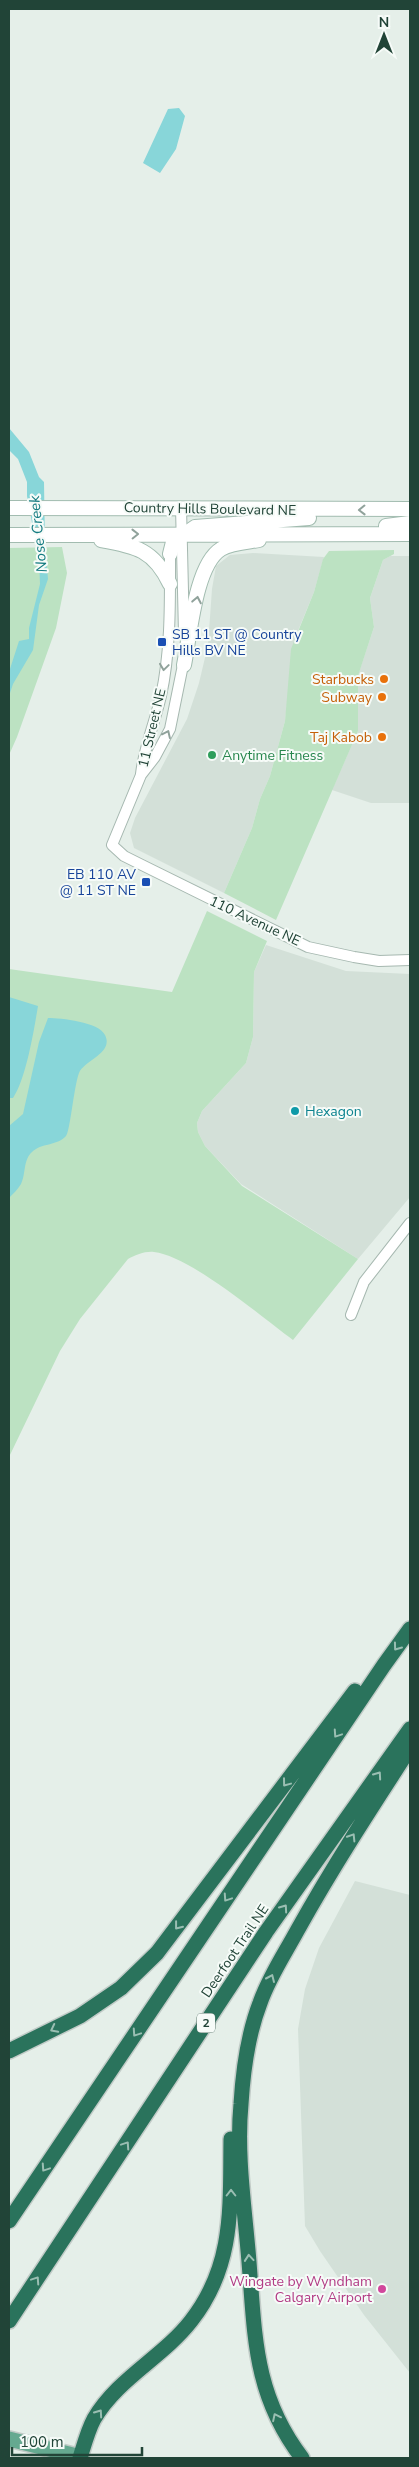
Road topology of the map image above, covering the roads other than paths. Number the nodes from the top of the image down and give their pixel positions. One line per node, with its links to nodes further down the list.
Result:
1 (181, 507): 2 (main road, Country Hills Boulevard NE); 4 (main road, Country Hills Boulevard NE); 6 (street, 11 Street NE)
2 (9, 508)
3 (410, 509): 4 (main road, Country Hills Boulevard NE, one-way to 4)
4 (336, 510): 6 (main road)
5 (410, 524): 8 (main road)
6 (182, 534): 7 (main road, Country Hills Boulevard NE); 11 (main road, Country Hills Boulevard NE, one-way to 6); 12 (main road); 14 (street, 11 Street NE)
7 (284, 534): 8 (main road, Country Hills Boulevard NE); 14 (main road, one-way to 7)
8 (341, 534): 9 (main road, Country Hills Boulevard NE)
9 (410, 534)
10 (10, 535): 11 (main road, Country Hills Boulevard NE)
11 (68, 535): 13 (main road)
12 (170, 554): 13 (street, 11 Street NE)
13 (170, 584): 15 (street, 11 Street NE, one-way to 15)
14 (184, 665): 15 (street, 11 Street NE, one-way to 14)
15 (141, 775): 16 (street, 110 Avenue NE)
16 (410, 960)
17 (410, 1223): 18 (street)
18 (351, 1315)
19 (410, 1630): 20 (highway, one-way to 20)
20 (384, 1665): 24 (highway, one-way to 24); 25 (highway, one-way to 25)
21 (410, 1729): 26 (highway, Deerfoot Trail NE / 2, one-way to 21)
22 (410, 1748): 23 (highway, one-way to 22)
23 (259, 2004): 28 (highway, one-way to 23); 29 (highway, one-way to 23)
24 (9, 2051)
25 (9, 2221)
26 (9, 2321)
27 (9, 2438): 28 (main road)
28 (82, 2458)
29 (302, 2458)

